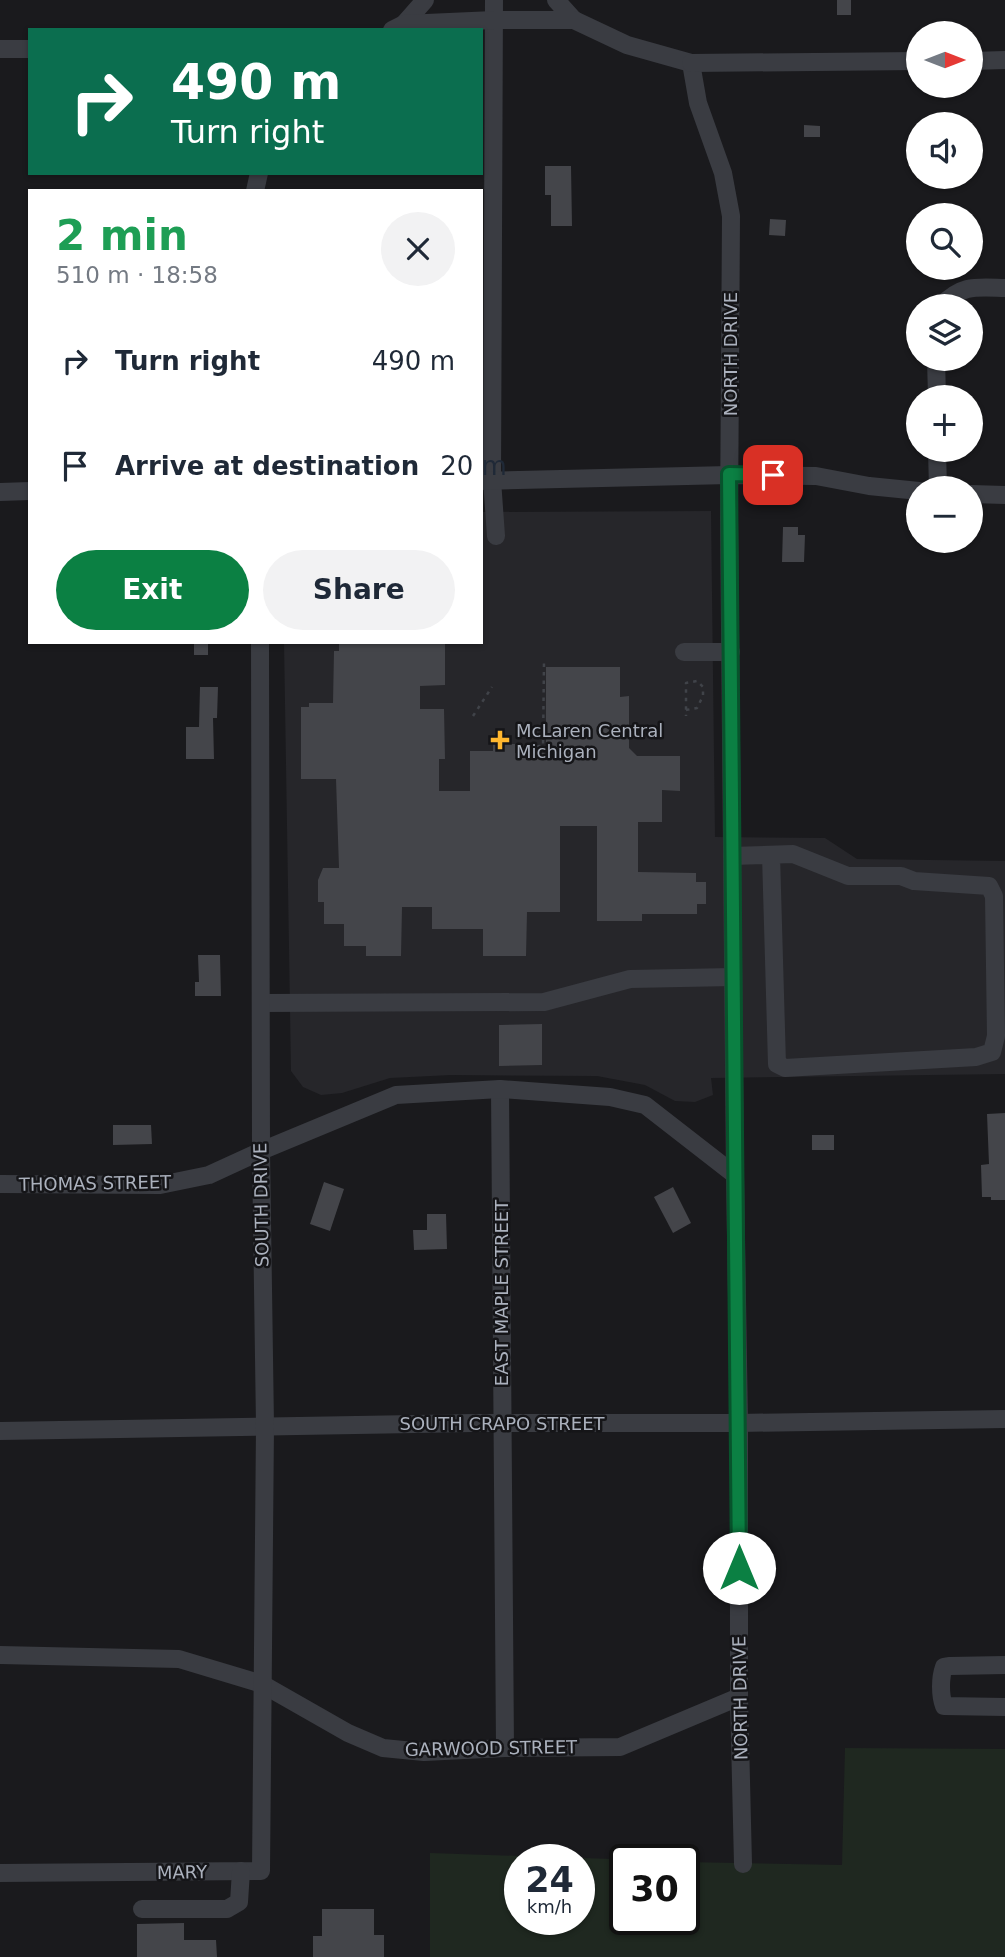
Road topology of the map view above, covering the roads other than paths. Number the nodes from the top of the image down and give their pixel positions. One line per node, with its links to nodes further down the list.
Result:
1 (425, 0): 6 (street)
2 (494, 0): 4 (street)
3 (556, 0): 5 (street)
4 (494, 20): 5 (street); 6 (street); 16 (street)
5 (574, 20): 12 (street)
6 (398, 27)
7 (0, 49): 8 (street)
8 (28, 49)
9 (1005, 60): 11 (street)
10 (906, 61): 12 (street)
11 (984, 61)
12 (691, 63): 15 (street, NORTH DRIVE)
13 (1005, 288): 14 (street)
14 (956, 294)
15 (729, 474): 16 (street); 17 (street); 25 (street, NORTH DRIVE)
16 (487, 481): 22 (street)
17 (906, 490)
18 (28, 491): 19 (street)
19 (0, 492)
20 (983, 494): 21 (street)
21 (1005, 495)
22 (496, 536)
23 (260, 644): 29 (street, SOUTH DRIVE)
24 (684, 652): 25 (street)
25 (730, 652): 27 (street, NORTH DRIVE)
26 (772, 855): 26 (street); 27 (street)
27 (732, 856): 28 (street, NORTH DRIVE)
28 (733, 976): 29 (street); 32 (street, NORTH DRIVE)
29 (261, 1003): 31 (street, SOUTH DRIVE)
30 (500, 1089): 31 (street, THOMAS STREET); 32 (street, THOMAS STREET); 35 (street, EAST MAPLE STREET)
31 (261, 1151): 33 (street, THOMAS STREET); 37 (street, SOUTH DRIVE)
32 (735, 1175): 36 (street, NORTH DRIVE)
33 (0, 1184)
34 (1005, 1419): 36 (street, SOUTH CRAPO STREET)
35 (502, 1423): 36 (street, SOUTH CRAPO STREET); 37 (street, SOUTH CRAPO STREET); 44 (street, EAST MAPLE STREET)
36 (739, 1423): 42 (street, NORTH DRIVE)
37 (265, 1426): 38 (street, SOUTH CRAPO STREET); 41 (street, SOUTH DRIVE)
38 (0, 1432)
39 (0, 1655): 41 (street, GARWOOD STREET)
40 (1005, 1665): 43 (street)
41 (262, 1684): 44 (street, GARWOOD STREET); 46 (street, SOUTH DRIVE)
42 (739, 1697): 44 (street, GARWOOD STREET); 45 (street, NORTH DRIVE)
43 (1005, 1707)
44 (505, 1748)
45 (743, 1864)
46 (241, 1871): 47 (street, MARY); 48 (street)
47 (0, 1873)
48 (142, 1909)

